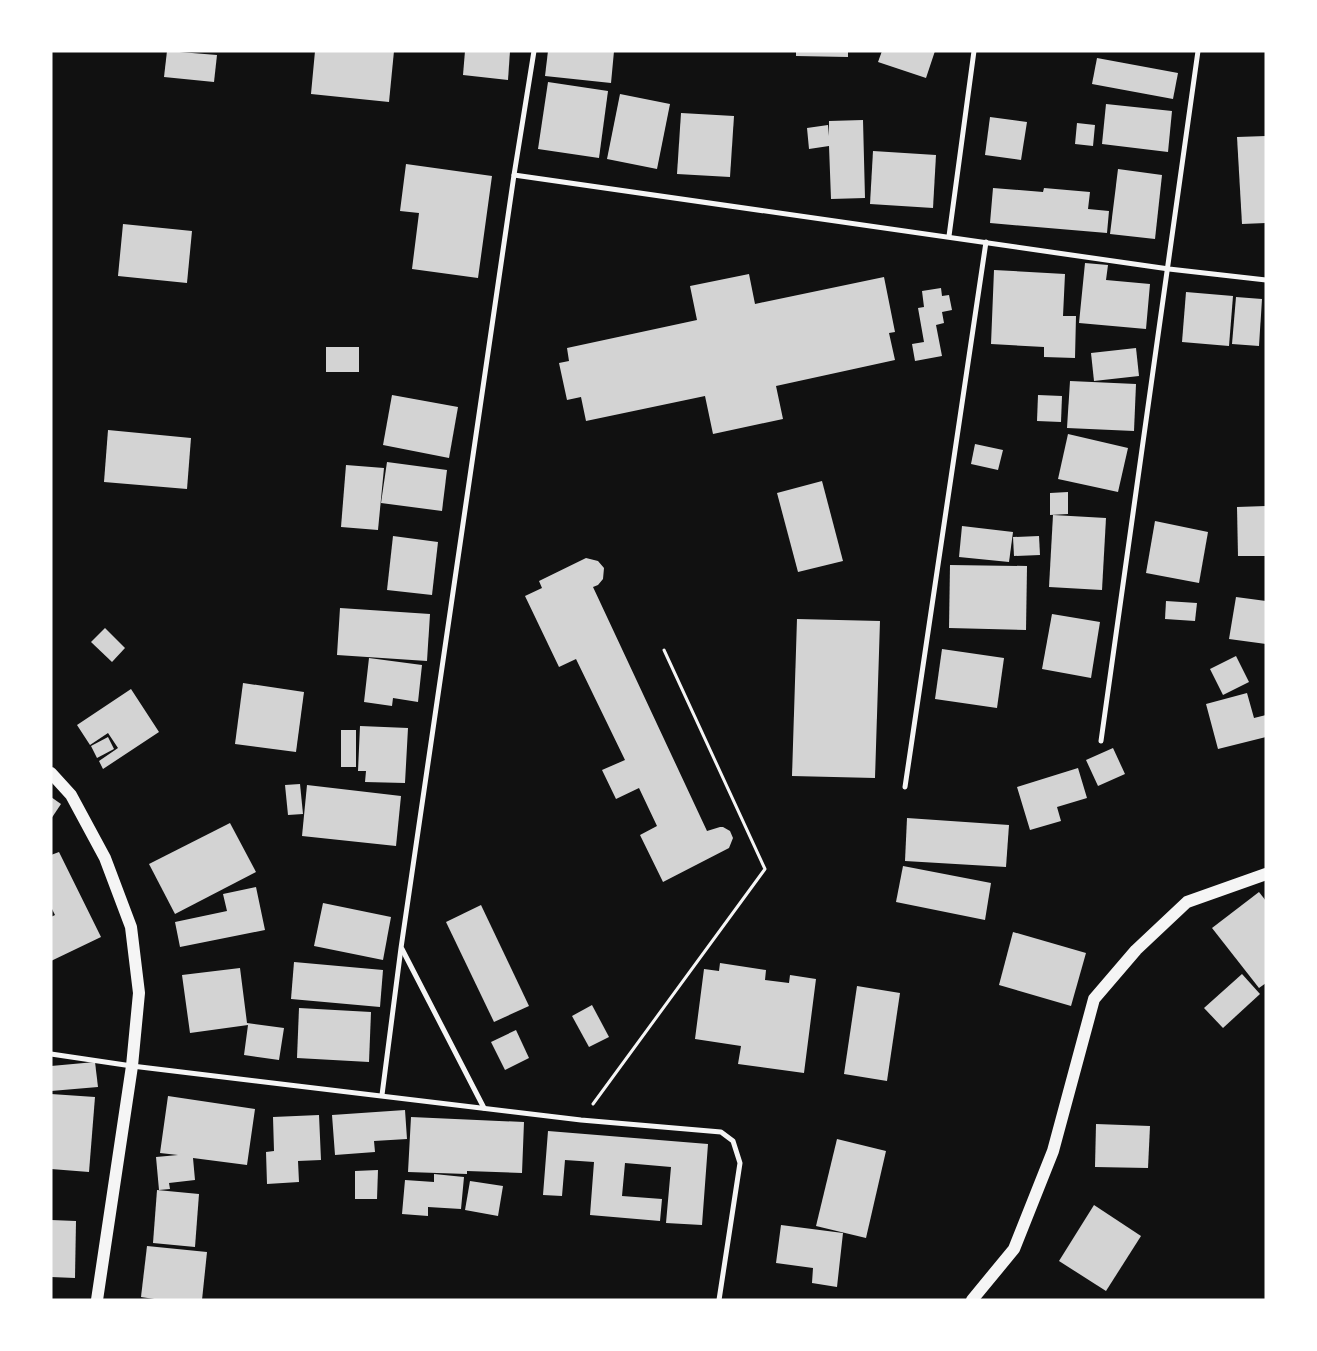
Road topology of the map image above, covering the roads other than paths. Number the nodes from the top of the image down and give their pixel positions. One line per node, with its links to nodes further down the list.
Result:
1 (534, 51): 4 (street)
2 (974, 51): 5 (street)
3 (1198, 51): 7 (street)
4 (514, 176): 5 (street); 13 (street)
5 (949, 236): 6 (street)
6 (986, 242): 7 (street); 11 (street)
7 (1169, 268): 8 (street); 9 (street)
8 (1266, 280)
9 (1101, 741)
10 (51, 773): 15 (main road)
11 (905, 787)
12 (1266, 874): 20 (main road)
13 (401, 948): 16 (street); 17 (street)
14 (51, 1054): 15 (street)
15 (132, 1066): 16 (street); 18 (main road)
16 (382, 1095): 17 (street)
17 (484, 1108): 19 (street)
18 (97, 1300)
19 (719, 1300)
20 (972, 1300)

